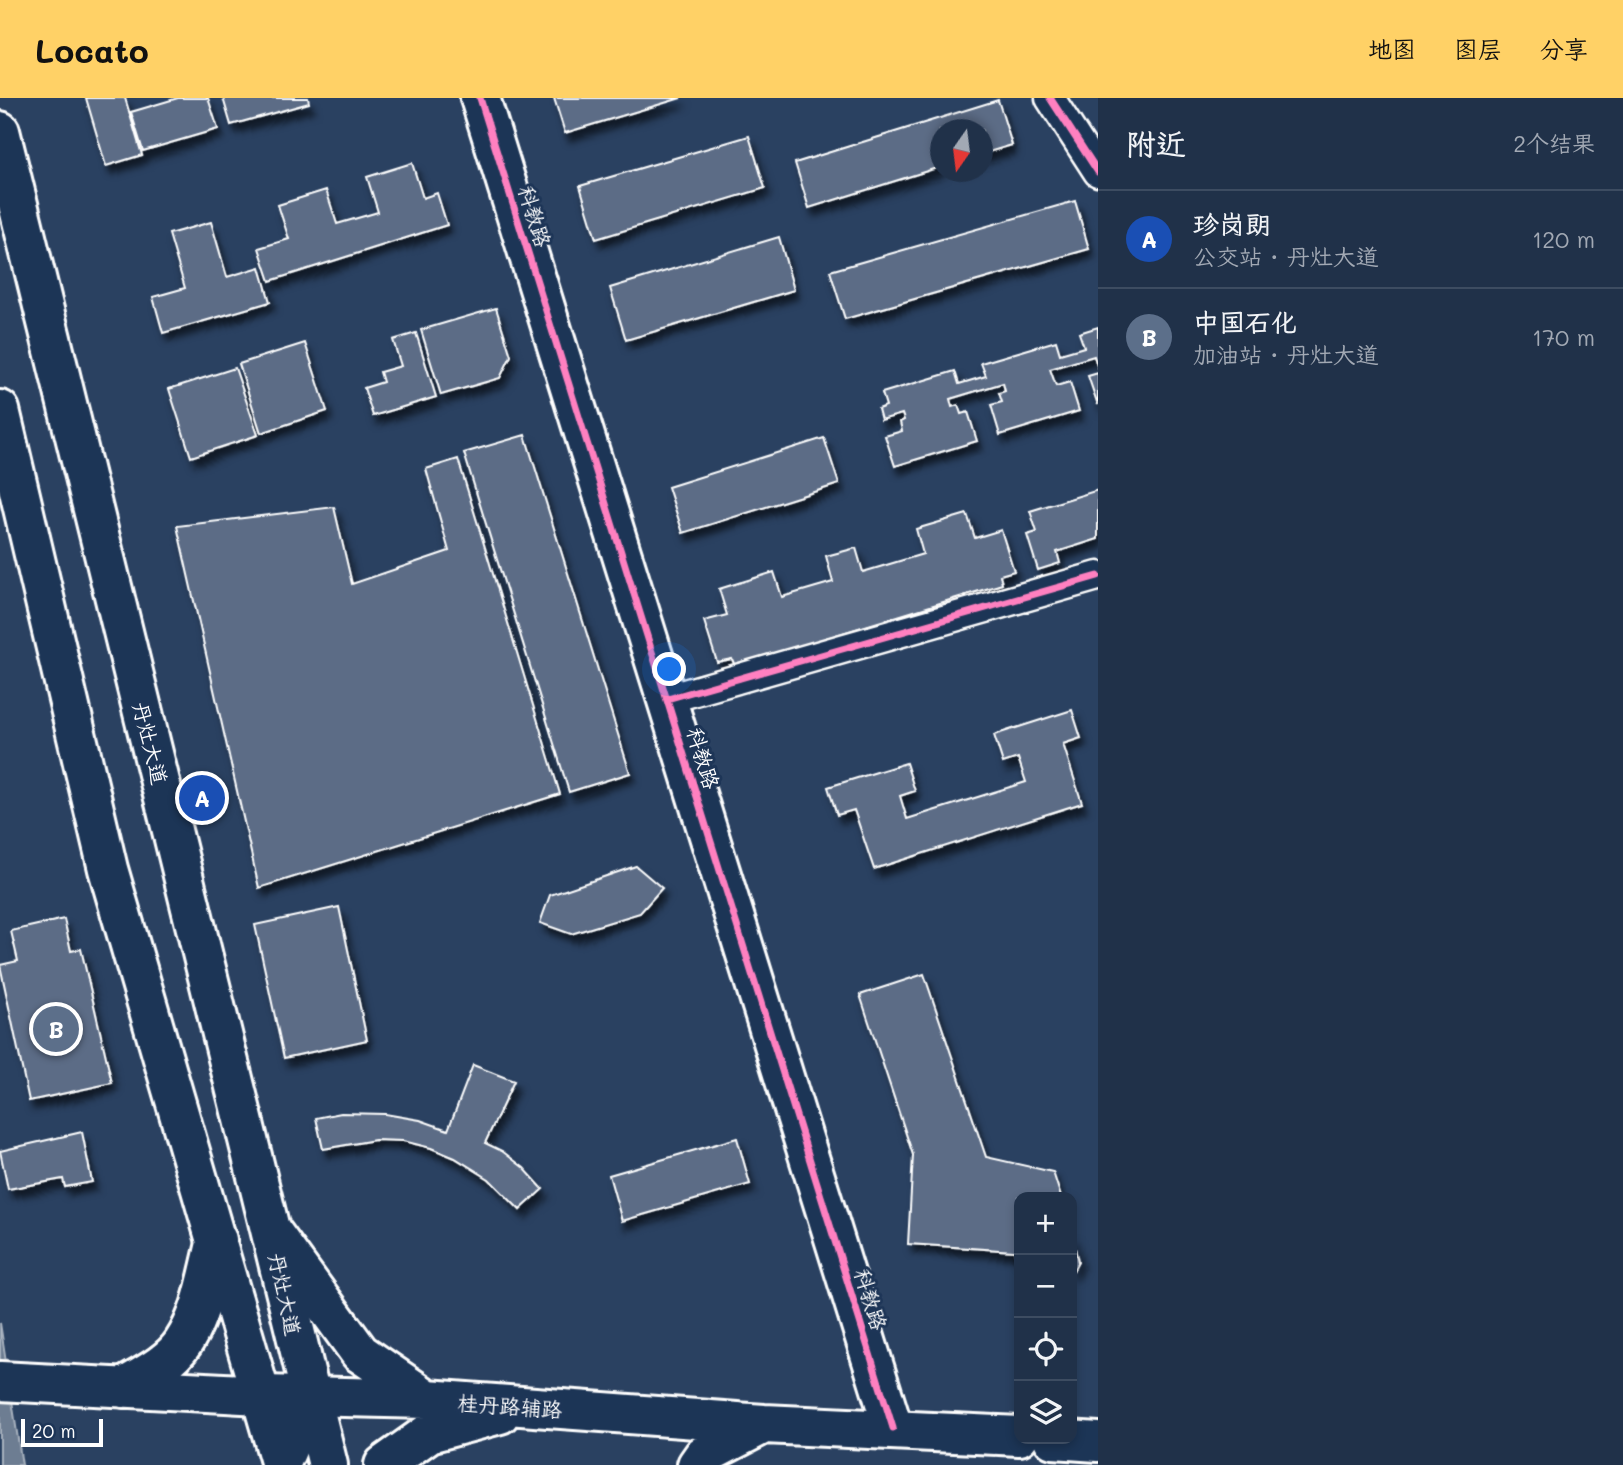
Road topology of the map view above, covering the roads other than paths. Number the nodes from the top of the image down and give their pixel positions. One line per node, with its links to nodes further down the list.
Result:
1 (481, 98): 7 (main road, 科教路)
2 (1050, 98): 4 (street)
3 (0, 131): 8 (main road, 丹灶大道)
4 (1098, 172)
5 (0, 410): 9 (main road)
6 (1098, 576): 7 (street)
7 (667, 699): 17 (main road, 科教路)
8 (272, 1232): 13 (main road, 丹灶大道); 14 (main road)
9 (217, 1240): 11 (main road); 12 (main road)
10 (0, 1381): 11 (main road, 桂丹路辅路)
11 (123, 1388): 12 (main road, 桂丹路辅路)
12 (262, 1395): 13 (main road, 桂丹路辅路); 21 (main road)
13 (310, 1397): 14 (main road, 桂丹路辅路); 21 (main road); 22 (main road, 丹灶大道)
14 (427, 1399): 15 (main road, 桂丹路辅路)
15 (529, 1406): 16 (main road, 桂丹路辅路); 23 (main road)
16 (764, 1424): 17 (main road, 桂丹路辅路); 24 (main road)
17 (893, 1428): 18 (main road, 桂丹路辅路)
18 (1014, 1436)
19 (1077, 1441): 20 (main road)
20 (1098, 1442)
21 (281, 1465)
22 (328, 1465)
23 (384, 1465)
24 (697, 1465)

